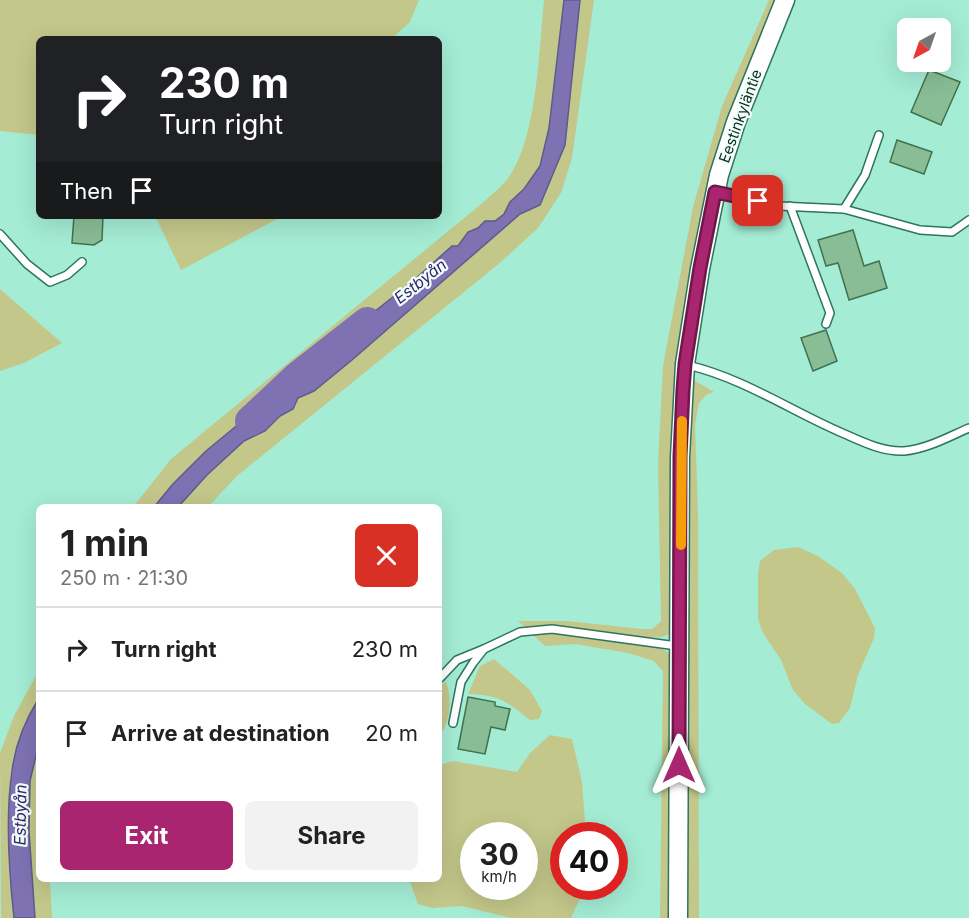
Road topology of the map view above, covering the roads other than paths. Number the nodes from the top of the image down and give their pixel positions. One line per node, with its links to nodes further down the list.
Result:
1 (785, 0): 3 (street, Eestinkyläntie)
2 (879, 135): 5 (lane)
3 (715, 192): 4 (lane); 10 (street, Eestinkyläntie)
4 (790, 206): 5 (lane); 9 (lane)
5 (844, 209): 6 (lane)
6 (969, 220)
7 (0, 234): 8 (lane)
8 (82, 262)
9 (826, 324)
10 (685, 364): 11 (lane); 12 (street, Eestinkyläntie)
11 (969, 428)
12 (680, 646): 13 (lane); 16 (street, Eestinkyläntie)
13 (484, 649): 14 (lane); 15 (lane)
14 (442, 676)
15 (453, 723)
16 (678, 918)

